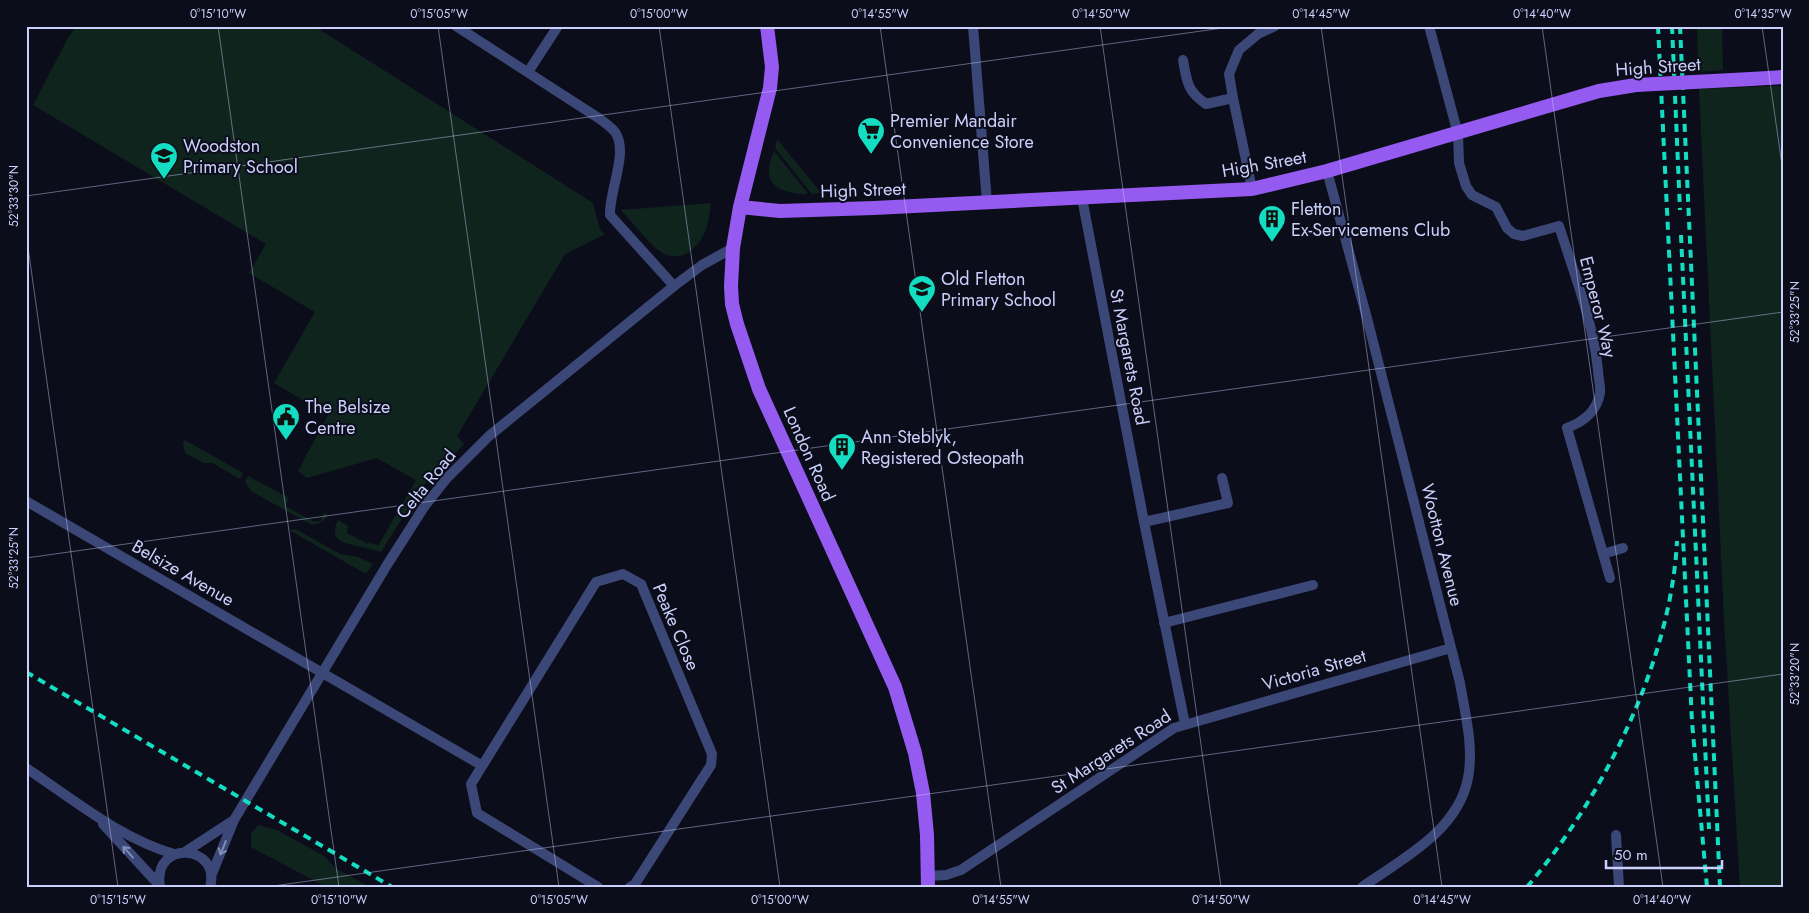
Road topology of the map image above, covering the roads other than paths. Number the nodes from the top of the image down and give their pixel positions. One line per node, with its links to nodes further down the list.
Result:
1 (456, 26): 8 (street)
2 (558, 26): 8 (street)
3 (767, 26): 16 (main road, London Road)
4 (973, 26): 15 (street)
5 (1275, 26): 10 (street)
6 (1429, 26): 11 (street)
7 (1183, 60): 10 (street)
8 (528, 72): 18 (street)
9 (1783, 77): 11 (main road, High Street, bridge)
10 (1233, 98): 13 (street)
11 (1458, 134): 12 (main road, High Street); 23 (street, Emperor Way)
12 (1327, 171): 13 (main road, High Street); 27 (street, Wootton Avenue)
13 (1252, 189): 14 (main road, High Street)
14 (1082, 198): 15 (main road, High Street); 21 (street, St Margarets Road)
15 (987, 203): 16 (main road, High Street)
16 (740, 207): 17 (main road, London Road)
17 (732, 248): 18 (street, Celta Road); 38 (main road, London Road)
18 (674, 286): 28 (street, Celta Road)
19 (1222, 478): 21 (street)
20 (26, 502): 28 (street, Belsize Avenue)
21 (1144, 522): 26 (street, St Margarets Road)
22 (1624, 548): 23 (street)
23 (1603, 554): 24 (street, Emperor Way)
24 (1610, 578)
25 (1313, 585): 26 (street)
26 (1164, 623): 29 (street, St Margarets Road)
27 (1451, 648): 29 (street, Victoria Street); 43 (street, Wootton Avenue)
28 (322, 674): 30 (street); 33 (street, Celta Road)
29 (1185, 724): 38 (street, St Margarets Road)
30 (481, 766): 41 (street, Peake Close); 42 (street, Peake Close)
31 (26, 768): 32 (street)
32 (97, 818): 36 (street); 39 (street, one-way to 32)
33 (234, 820): 35 (street, Celta Road); 37 (street, Celta Road, one-way to 37)
34 (1616, 835): 44 (street)
35 (185, 852): 36 (street); 37 (street)
36 (174, 854): 39 (street)
37 (212, 876): 40 (street, Celta Road)
38 (928, 881)
39 (160, 887)
40 (210, 887)
41 (598, 887)
42 (630, 887)
43 (1362, 887)
44 (1619, 887)

